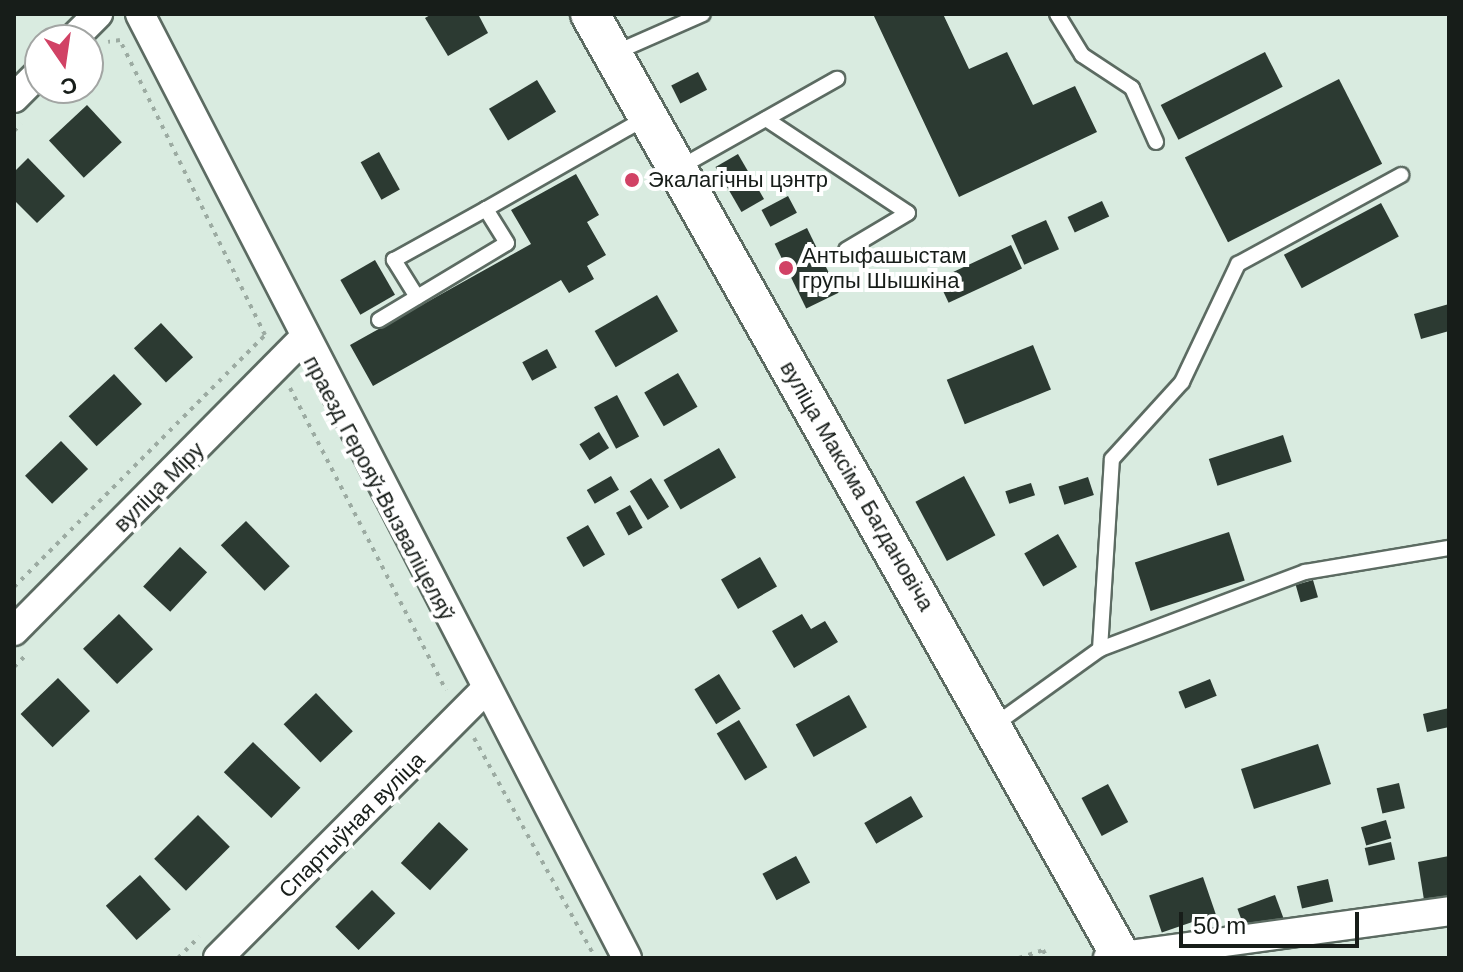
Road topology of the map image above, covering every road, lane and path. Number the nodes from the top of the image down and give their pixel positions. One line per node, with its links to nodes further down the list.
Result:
1 (140, 14): 17 (street, праезд Герояў-Вызваліцеляў)
2 (590, 14): 6 (main road, вуліца Максіма Багдановіча)
3 (703, 14): 6 (lane)
4 (1057, 14): 10 (lane)
5 (104, 42): 20 (path)
6 (612, 54): 8 (main road, вуліца Максіма Багдановіча)
7 (837, 79): 9 (lane)
8 (647, 117): 11 (main road, вуліца Максіма Багдановіча); 13 (lane)
9 (766, 119): 11 (lane); 14 (lane)
10 (1156, 142)
11 (676, 169): 25 (main road, вуліца Максіма Багдановіча)
12 (1401, 175): 22 (lane)
13 (486, 209): 15 (lane); 15 (lane)
14 (846, 250)
15 (417, 297): 16 (lane)
16 (379, 320)
17 (302, 340): 21 (street, вуліца Міру); 23 (street, праезд Герояў-Вызваліцеляў)
18 (291, 390): 24 (path)
19 (1449, 548): 22 (lane)
20 (14, 587)
21 (14, 631)
22 (1100, 649): 25 (lane)
23 (484, 691): 31 (street, Спартыўная вуліца); 33 (street, праезд Герояў-Вызваліцеляў)
24 (439, 697)
25 (993, 726): 29 (main road, вуліца Максіма Багдановіча)
26 (465, 747): 32 (path)
27 (1449, 911): 29 (street)
28 (211, 925): 30 (path)
29 (1117, 957)
30 (178, 958)
31 (218, 958)
32 (595, 958)
33 (627, 958)
34 (1019, 958): 35 (path)
35 (1047, 958)

